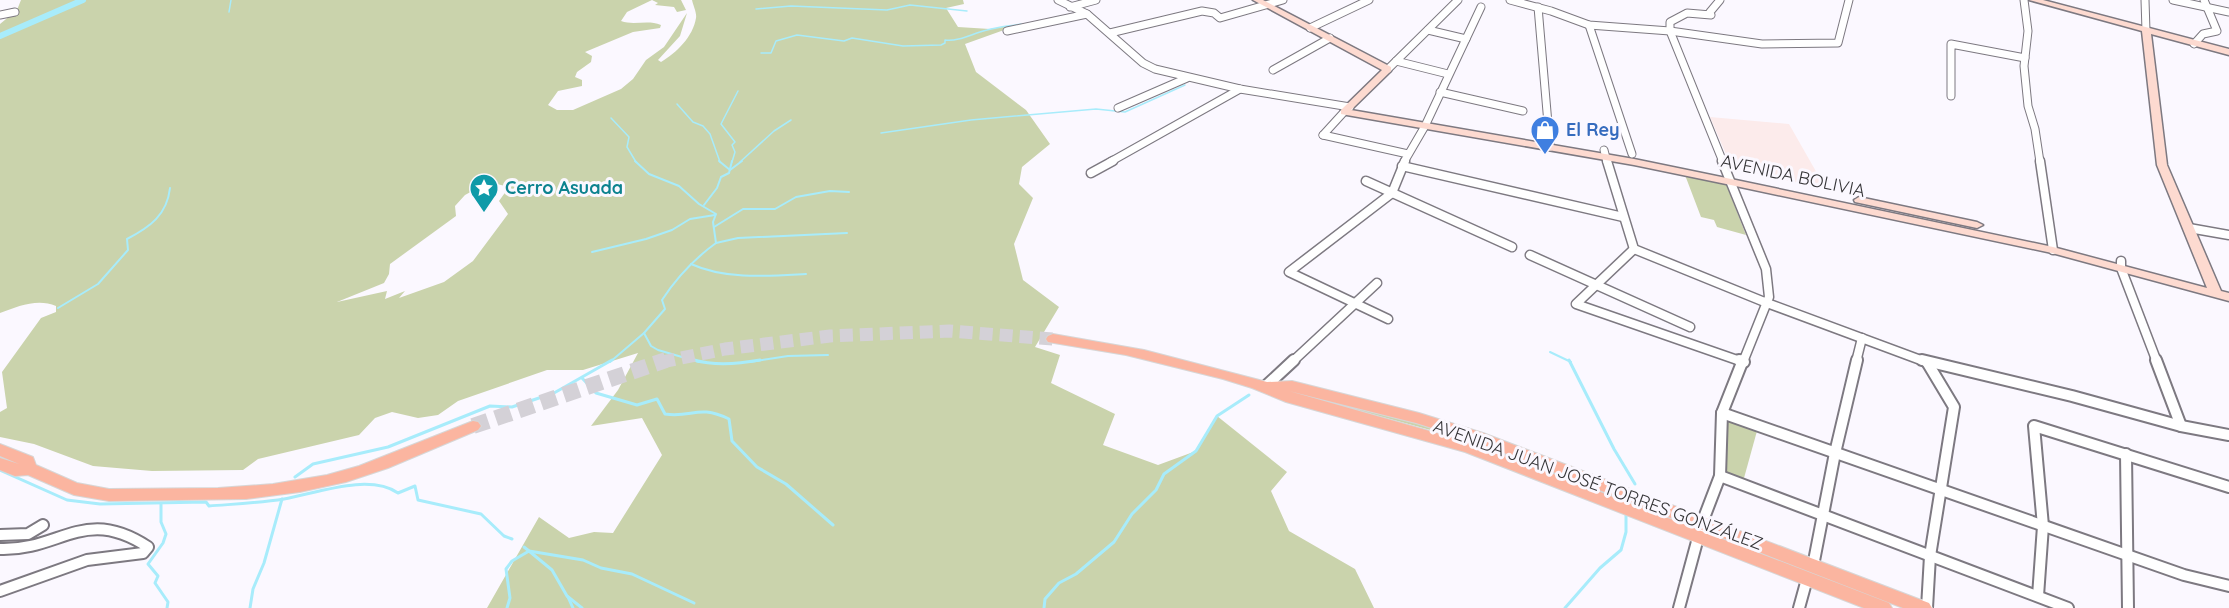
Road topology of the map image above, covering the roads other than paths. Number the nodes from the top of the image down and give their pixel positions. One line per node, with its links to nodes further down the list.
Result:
1 (1059, 0): 18 (street)
2 (1096, 0): 18 (street)
3 (1257, 0): 15 (street)
4 (1283, 0): 15 (street)
5 (1369, 0): 24 (street)
6 (1458, 0): 25 (street)
7 (1510, 0): 17 (street)
8 (1720, 0): 27 (street)
9 (1849, 0): 27 (street)
10 (2024, 0): 34 (street)
11 (2032, 0): 28 (street)
12 (2145, 0): 28 (street)
13 (2173, 0): 14 (street)
14 (2205, 4): 20 (street); 32 (street)
15 (1267, 5): 24 (street); 29 (street)
16 (1481, 7): 31 (street)
17 (1538, 7): 23 (street); 47 (street)
18 (1070, 8): 21 (street)
19 (15, 12): 22 (street)
20 (2229, 12)
21 (1087, 14): 26 (street); 29 (street)
22 (0, 15)
23 (1589, 25): 27 (street); 50 (street)
24 (1311, 28): 30 (street)
25 (1428, 30): 31 (street); 35 (street)
26 (1007, 31)
27 (1670, 31): 53 (street)
28 (2145, 31): 32 (street); 57 (street)
29 (1110, 33): 39 (street)
30 (1330, 38): 36 (street); 37 (street)
31 (1466, 39): 38 (street)
32 (2194, 44): 33 (street)
33 (2229, 52)
34 (2025, 58): 42 (street); 59 (street)
35 (1396, 61): 37 (street); 38 (street)
36 (1273, 69)
37 (1388, 69): 44 (street)
38 (1449, 74): 41 (street)
39 (1187, 78): 40 (street); 43 (street)
40 (1240, 89): 44 (street); 52 (street)
41 (1440, 92): 45 (street); 46 (street)
42 (1951, 96)
43 (1118, 108)
44 (1347, 110): 46 (street, AVENIDA BOLIVIA); 49 (street)
45 (1523, 111)
46 (1425, 123): 47 (street, AVENIDA BOLIVIA); 49 (street)
47 (1550, 144): 48 (street, AVENIDA BOLIVIA)
48 (1605, 153): 50 (street, AVENIDA BOLIVIA); 53 (street, AVENIDA BOLIVIA); 56 (street)
49 (1408, 154): 51 (street)
50 (1632, 154): 53 (street, AVENIDA BOLIVIA)
51 (1402, 166): 55 (street); 56 (street)
52 (1091, 173)
53 (1729, 178): 59 (street, AVENIDA BOLIVIA); 70 (street)
54 (1366, 180): 55 (street)
55 (1392, 193): 60 (street); 69 (street)
56 (1623, 217): 61 (street)
57 (2189, 228): 58 (street); 66 (street)
58 (2229, 235)
59 (2052, 246): 63 (street, AVENIDA BOLIVIA)
60 (1512, 247)
61 (1634, 249): 65 (street); 70 (street)
62 (1530, 255): 65 (street)
63 (2121, 265): 66 (street, AVENIDA BOLIVIA); 80 (street)
64 (1377, 283): 69 (street)
65 (1595, 284): 72 (street); 75 (street)
66 (2215, 290): 67 (street, AVENIDA BOLIVIA); 68 (street, AVENIDA BOLIVIA)
67 (2229, 290)
68 (2229, 297)
69 (1355, 303): 71 (street); 77 (street)
70 (1767, 303): 73 (street); 75 (street)
71 (1388, 319)
72 (1690, 327)
73 (1863, 338): 76 (street); 84 (street)
74 (1053, 339): 77 (main road, AVENIDA JUAN JOSÉ TORRES GONZÁLEZ)
75 (1744, 362): 78 (street)
76 (1927, 362): 80 (street); 90 (street)
77 (1266, 386): 94 (main road, AVENIDA JUAN JOSÉ TORRES GONZÁLEZ)
78 (1722, 413): 84 (street); 88 (street)
79 (472, 426): 87 (main road)
80 (2181, 426): 81 (street)
81 (2228, 435): 82 (street)
82 (2229, 446)
83 (0, 450): 87 (main road)
84 (1835, 453): 90 (street); 91 (street)
85 (2126, 454): 89 (street); 93 (street); 97 (street)
86 (0, 464): 87 (main road)
87 (30, 469)
88 (1720, 476): 91 (street); 94 (street)
89 (2229, 487)
90 (1940, 491): 93 (street); 98 (street)
91 (1823, 515): 98 (street); 99 (street)
92 (43, 525): 95 (street)
93 (2043, 526): 97 (street); 102 (street)
94 (1700, 529): 99 (main road, AVENIDA JUAN JOSÉ TORRES GONZÁLEZ); 103 (street)
95 (0, 535)
96 (0, 549): 101 (street)
97 (2126, 555): 100 (street); 108 (street)
98 (1930, 556): 102 (street); 106 (street)
99 (1810, 572): 104 (street); 105 (main road, AVENIDA JUAN JOSÉ TORRES GONZÁLEZ); 106 (main road, AVENIDA JUAN JOSÉ TORRES GONZÁLEZ)
100 (2229, 586)
101 (0, 591)
102 (2038, 596): 107 (street)
103 (1679, 608)
104 (1799, 608)
105 (1883, 608)
106 (1925, 608)
107 (2068, 608)
108 (2128, 608)

